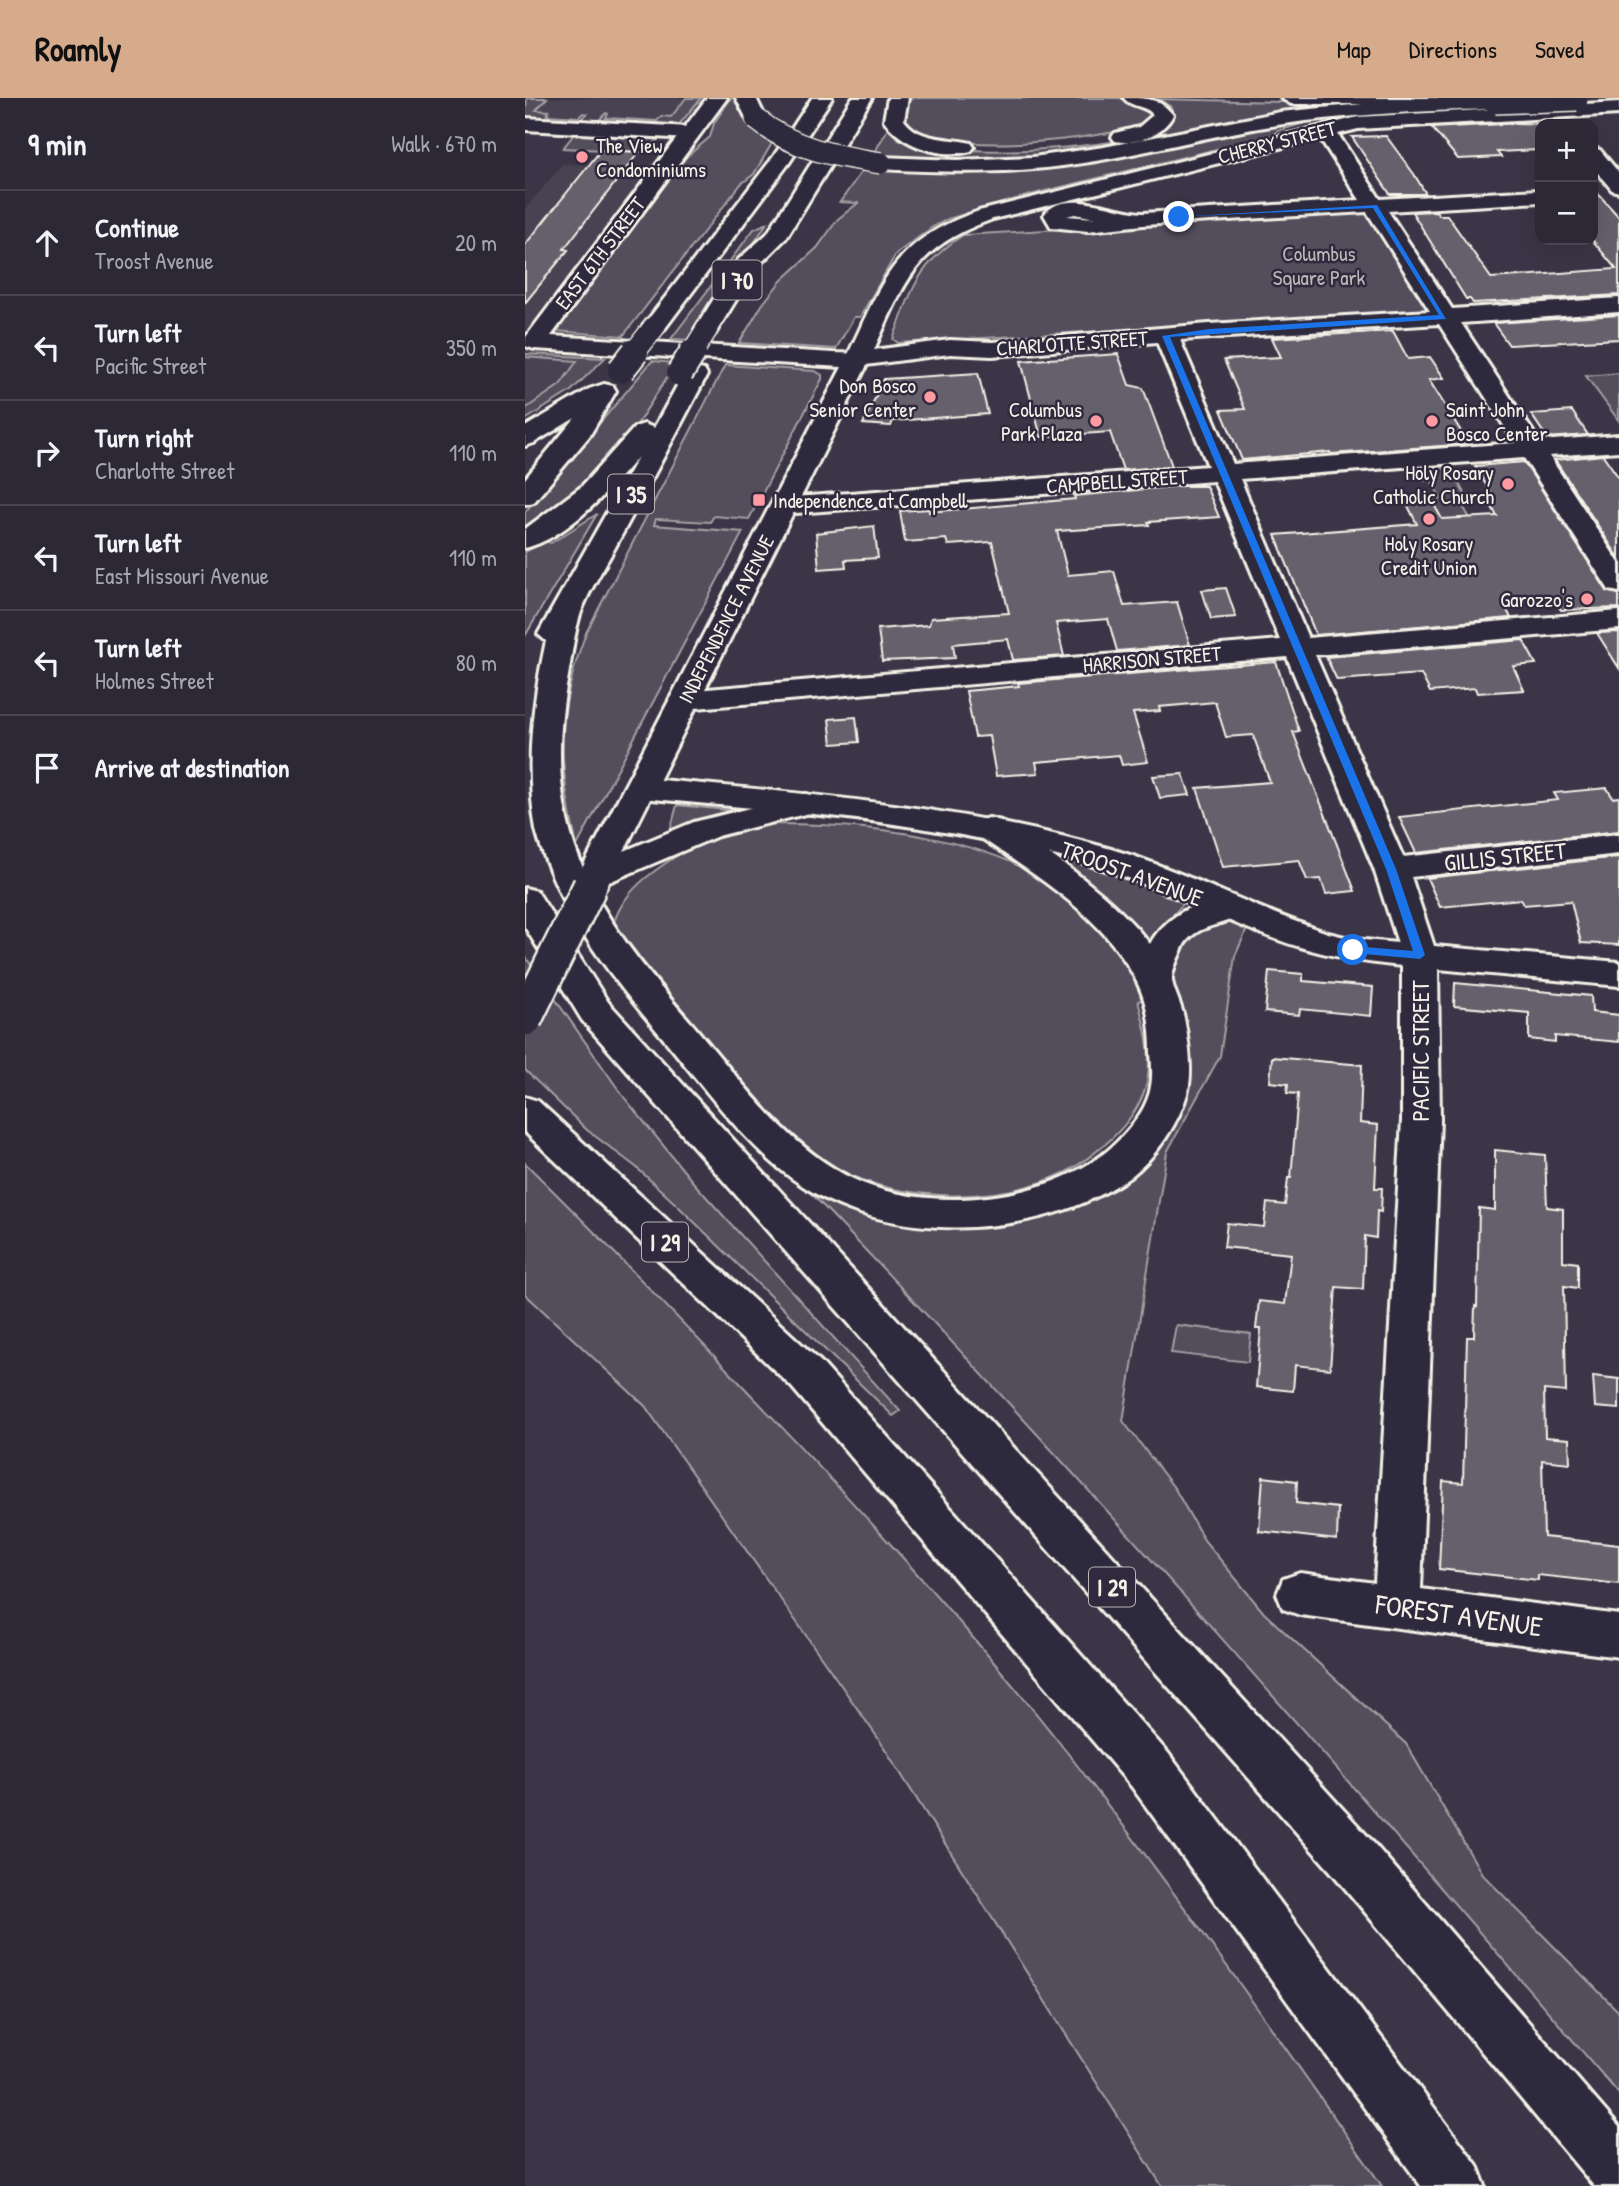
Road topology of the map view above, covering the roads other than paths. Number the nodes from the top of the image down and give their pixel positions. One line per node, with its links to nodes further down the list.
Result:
1 (717, 98): 15 (main road, EAST 6TH STREET)
2 (746, 98): 9 (main road, bridge)
3 (822, 98): 16 (main road)
4 (862, 98): 25 (main road, I 35)
5 (896, 98): 6 (main road); 18 (main road)
6 (1134, 98)
7 (1291, 98): 9 (main road)
8 (1581, 99): 9 (main road, bridge)
9 (1496, 100)
10 (1619, 108): 12 (main road, CHERRY STREET)
11 (790, 110): 16 (main road)
12 (1555, 111): 14 (main road, CHERRY STREET)
13 (525, 124): 15 (main road)
14 (1327, 129): 22 (main road); 24 (main road, CHERRY STREET)
15 (690, 133): 31 (main road, EAST 6TH STREET)
16 (782, 159): 34 (main road, bridge)
17 (1598, 163): 19 (main road)
18 (841, 178)
19 (1613, 189)
20 (1535, 196): 22 (main road)
21 (824, 198): 26 (main road)
22 (1375, 206): 23 (main road); 28 (main road)
23 (1143, 219)
24 (945, 233): 32 (main road, INDEPENDENCE AVENUE)
25 (775, 237): 26 (main road, I 35); 29 (main road, I 70)
26 (740, 298): 29 (main road, I 35)
27 (1619, 305): 28 (main road, CHARLOTTE STREET)
28 (1444, 317): 30 (main road, CHARLOTTE STREET); 37 (main road)
29 (714, 330): 33 (main road, I 35)
30 (1166, 336): 32 (main road, CHARLOTTE STREET); 38 (main road, PACIFIC STREET)
31 (530, 341): 32 (main road, CHARLOTTE STREET)
32 (858, 359): 40 (main road, INDEPENDENCE AVENUE)
33 (688, 374): 41 (main road); 43 (main road, I 35)
34 (604, 391): 35 (main road); 39 (main road)
35 (525, 438)
36 (1619, 443): 37 (main road, CAMPBELL STREET)
37 (1532, 449): 38 (main road, CAMPBELL STREET); 42 (main road)
38 (1223, 473): 40 (main road, CAMPBELL STREET); 45 (main road, PACIFIC STREET)
39 (525, 496)
40 (783, 506): 47 (main road, INDEPENDENCE AVENUE)
41 (525, 540)
42 (1619, 584)
43 (567, 612): 46 (main road, I 35); 58 (main road)
44 (1619, 620): 45 (main road, HARRISON STREET)
45 (1296, 647): 47 (main road, HARRISON STREET); 52 (main road, PACIFIC STREET)
46 (525, 691)
47 (684, 699): 48 (main road, INDEPENDENCE AVENUE)
48 (640, 788): 49 (main road, TROOST AVENUE); 53 (main road, INDEPENDENCE AVENUE)
49 (806, 804): 50 (main road, TROOST AVENUE); 53 (main road)
50 (989, 828): 55 (main road, TROOST AVENUE); 58 (main road)
51 (1619, 844): 52 (main road, GILLIS STREET)
52 (1391, 869): 56 (main road, PACIFIC STREET)
53 (593, 881): 59 (main road, INDEPENDENCE AVENUE, bridge)
54 (525, 899): 64 (main road, I 29)
55 (1229, 908): 56 (main road, TROOST AVENUE); 58 (main road)
56 (1420, 955): 57 (main road, TROOST AVENUE); 62 (main road, PACIFIC STREET)
57 (1619, 974)
58 (1154, 980)
59 (525, 1019)
60 (525, 1110): 65 (main road, I 29)
61 (1300, 1594): 62 (main road, FOREST AVENUE)
62 (1397, 1606): 63 (main road, FOREST AVENUE)
63 (1619, 1636)
64 (1619, 2171)
65 (1456, 2186)

